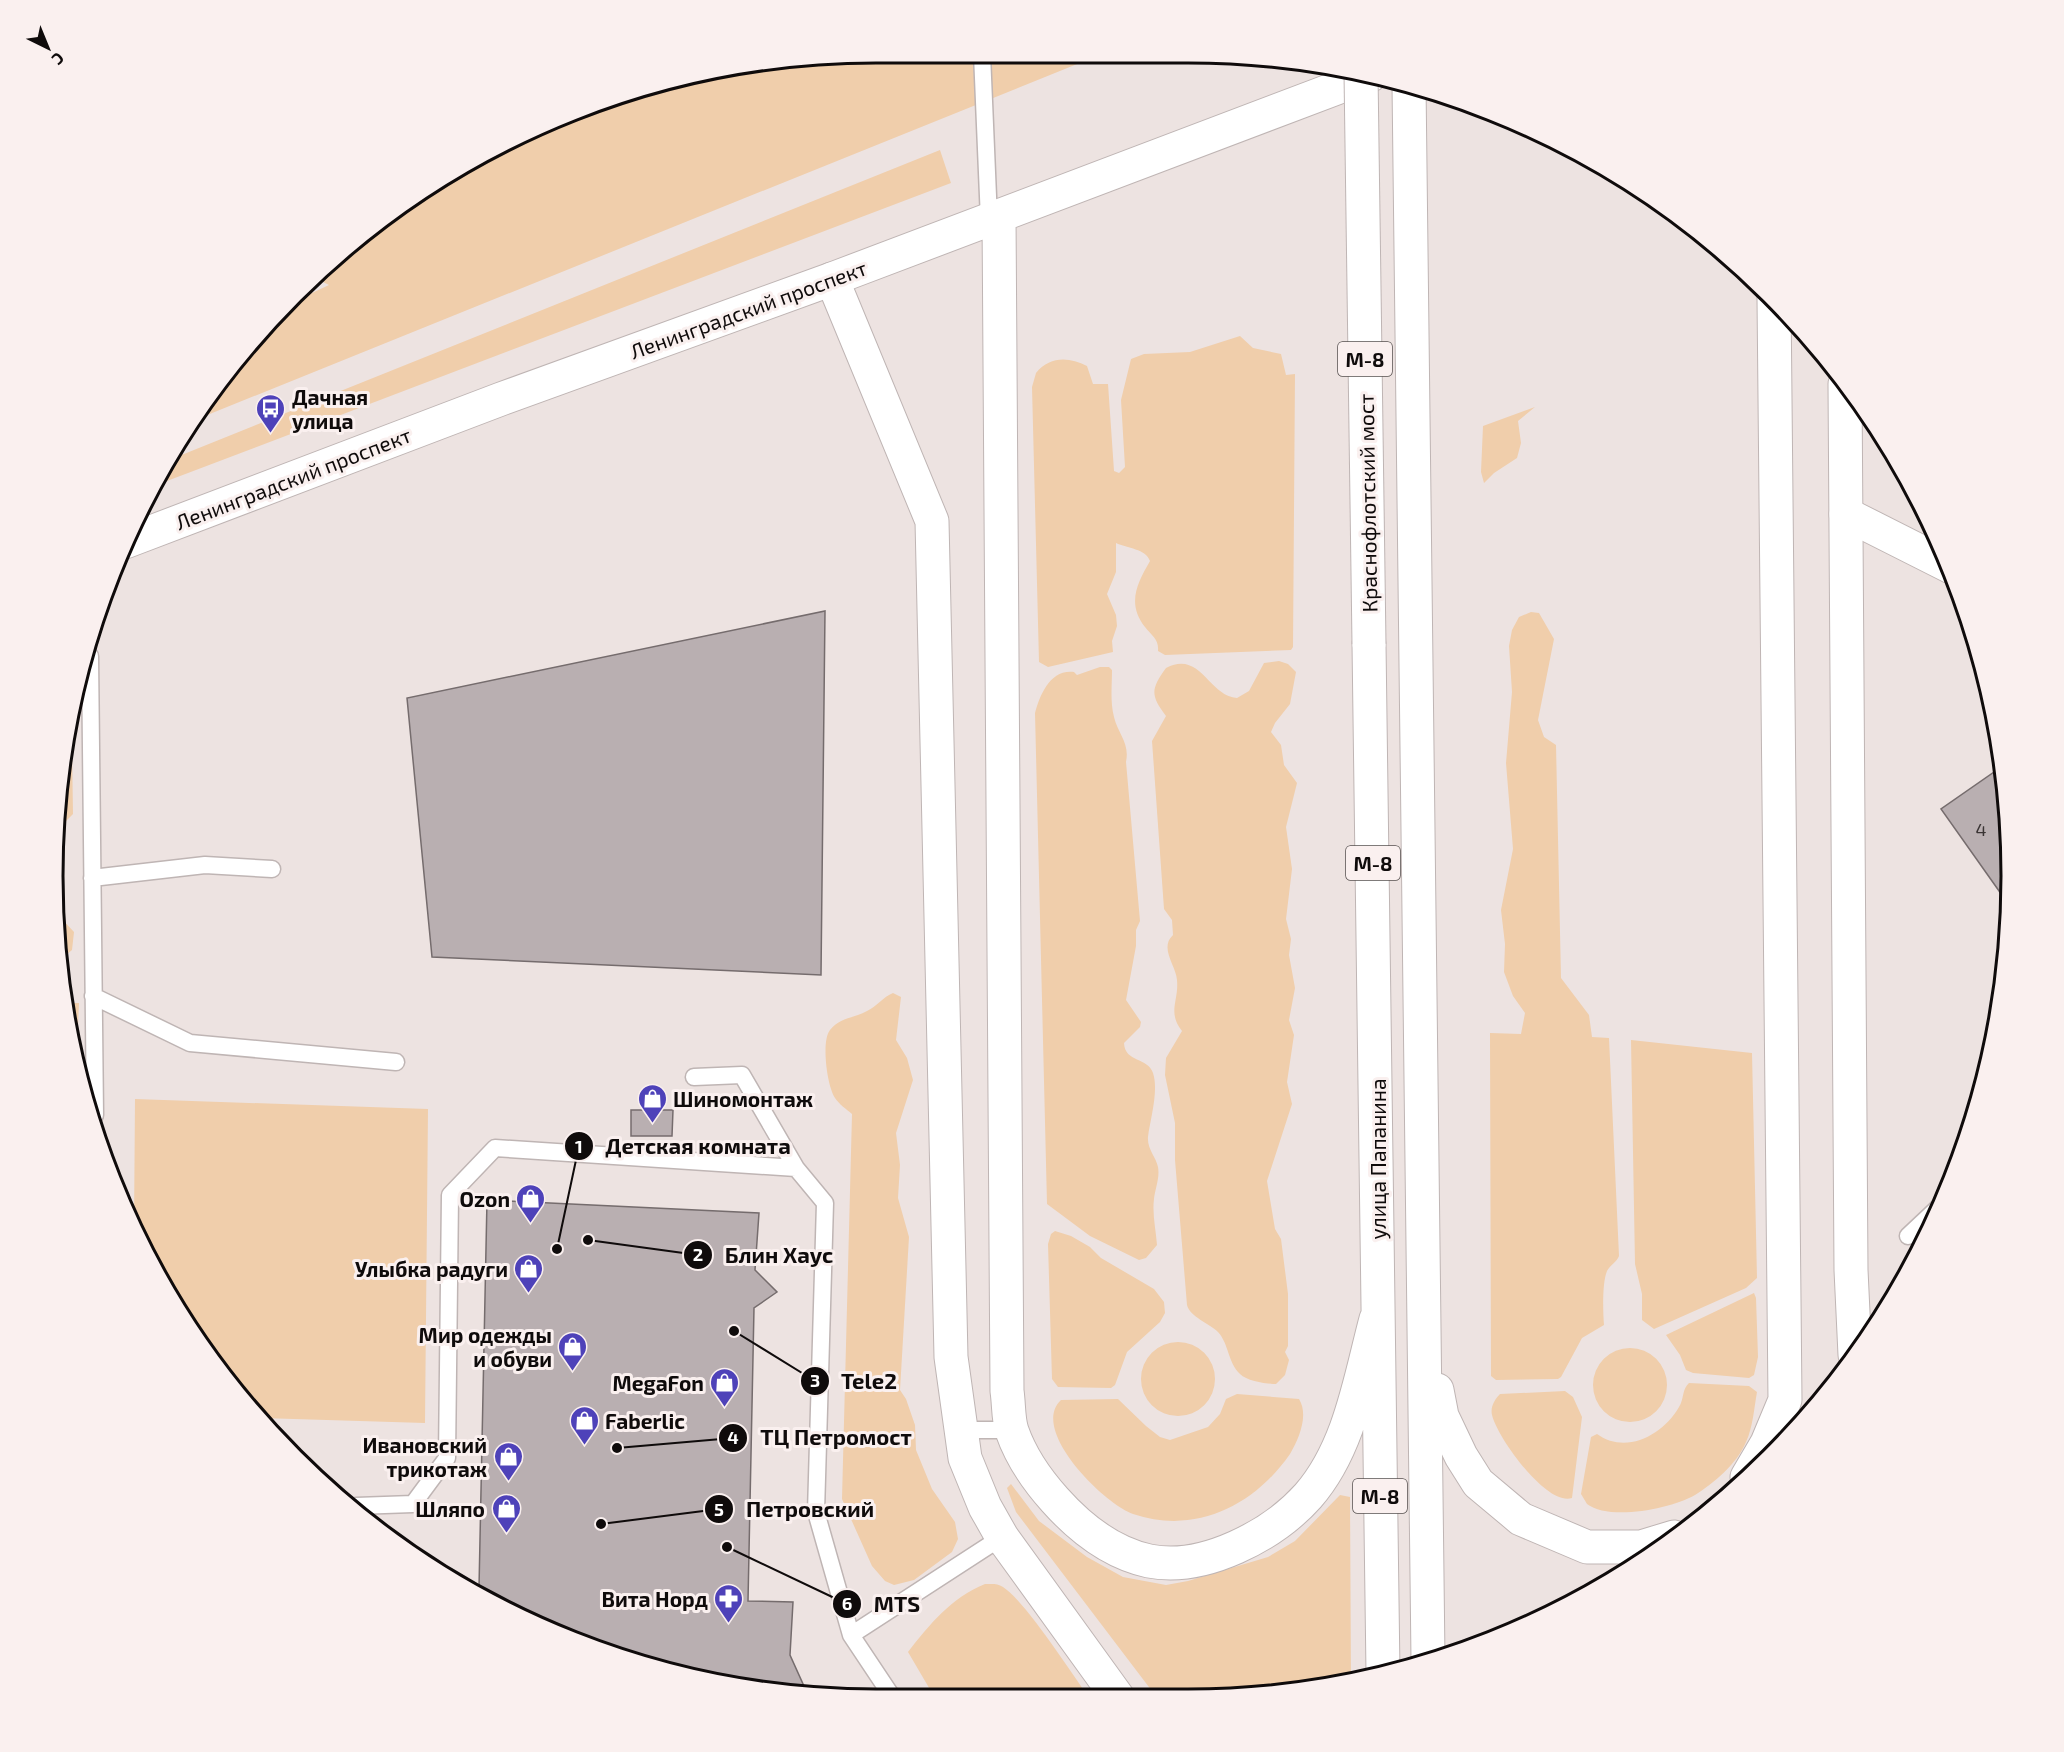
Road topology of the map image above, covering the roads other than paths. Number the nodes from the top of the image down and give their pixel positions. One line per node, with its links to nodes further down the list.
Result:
1 (983, 63): 5 (lane)
2 (1355, 81): 5 (main road, Ленинградский проспект)
3 (1361, 82): 12 (main road, Краснофлотский мост / М-8, bridge)
4 (1409, 94): 23 (main road, М-8)
5 (994, 218): 6 (main road, Ленинградский проспект); 27 (main road)
6 (832, 279): 10 (main road, Ленинградский проспект); 26 (main road)
7 (1774, 313): 28 (main road)
8 (1845, 398): 9 (main road)
9 (1846, 514): 11 (main road); 25 (main road)
10 (137, 537)
11 (1937, 560)
12 (1369, 644): 24 (main road, улица Папанина / М-8)
13 (90, 670): 15 (lane)
14 (272, 869): 15 (lane)
15 (92, 878): 16 (lane)
16 (93, 996): 17 (lane); 19 (lane)
17 (396, 1062)
18 (694, 1077): 20 (lane)
19 (95, 1099)
20 (796, 1168): 29 (lane); 32 (lane)
21 (1924, 1221): 22 (lane)
22 (1908, 1236)
23 (1425, 1311): 31 (main road); 33 (main road, М-8)
24 (1376, 1319): 27 (main road); 34 (main road, улица Папанина / М-8)
25 (1854, 1341)
26 (959, 1430): 27 (lane); 30 (main road)
27 (1011, 1430)
28 (1761, 1452)
29 (363, 1506)
30 (1002, 1537): 32 (lane); 36 (main road)
31 (1651, 1544)
32 (852, 1635): 35 (lane)
33 (1428, 1652)
34 (1383, 1665)
35 (887, 1689)
36 (1112, 1689)

